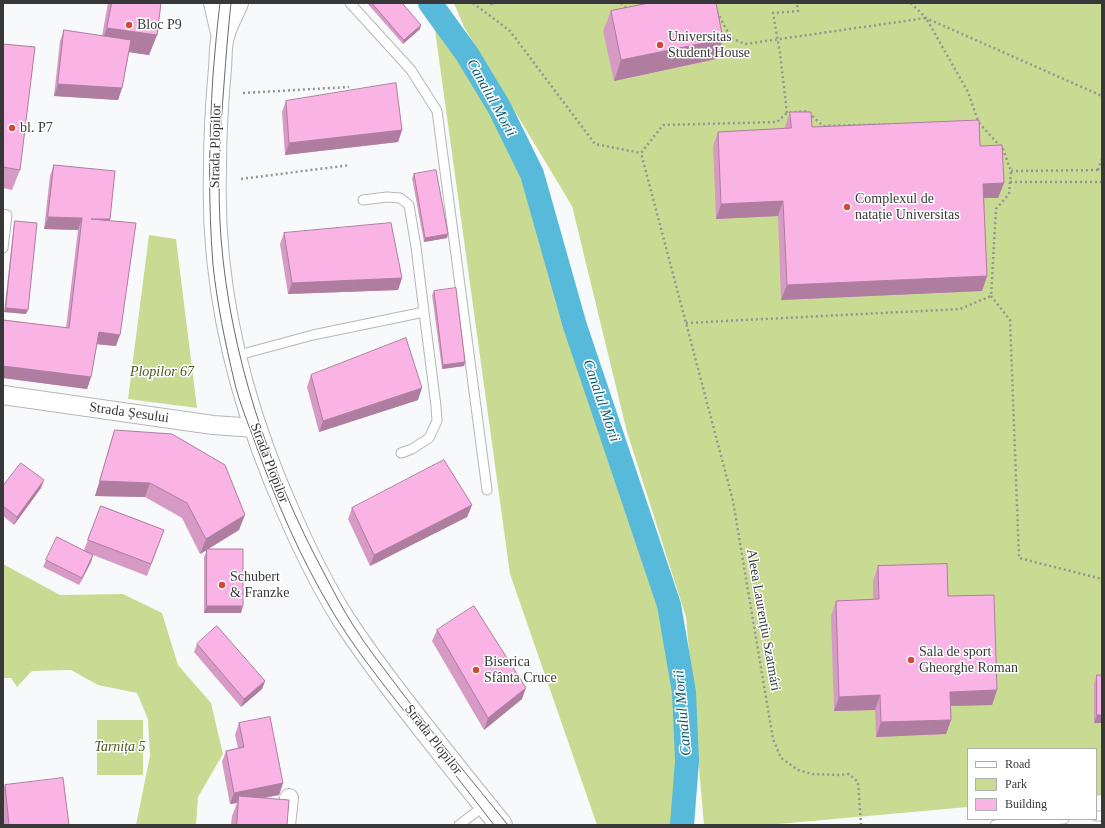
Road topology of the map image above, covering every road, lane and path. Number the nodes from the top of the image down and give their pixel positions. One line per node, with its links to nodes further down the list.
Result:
1 (215, 3): 11 (main road, Strada Plopilor)
2 (237, 3): 11 (main road, Strada Plopilor)
3 (350, 3): 39 (lane)
4 (473, 3): 20 (path)
5 (621, 3): 9 (path)
6 (797, 3): 12 (path)
7 (911, 3): 10 (path)
8 (716, 10): 12 (path)
9 (632, 14)
10 (926, 18): 12 (path); 15 (path); 18 (path)
11 (223, 38): 35 (main road, Strada Plopilor)
12 (778, 39): 16 (path)
13 (349, 87): 14 (path)
14 (243, 93)
15 (1102, 96)
16 (787, 113): 19 (path); 20 (path)
17 (970, 122): 18 (path)
18 (978, 122): 25 (path)
19 (901, 124)
20 (641, 153): 34 (path, Aleea Laurențiu Szatmári)
21 (1102, 159): 23 (path)
22 (350, 165): 26 (path)
23 (1098, 170): 24 (path); 25 (path)
24 (1102, 170)
25 (1011, 171): 27 (path)
26 (240, 179)
27 (1010, 182): 28 (path); 32 (path)
28 (1102, 182)
29 (363, 200): 33 (lane)
30 (3, 214): 31 (lane)
31 (3, 248)
32 (991, 296): 34 (path); 40 (path)
33 (424, 312): 35 (lane); 38 (lane)
34 (686, 324): 47 (path, Aleea Laurențiu Szatmári)
35 (234, 356): 37 (main road, Strada Plopilor)
36 (3, 395): 37 (street, Strada Șesului)
37 (255, 428): 42 (main road, Strada Plopilor)
38 (401, 453)
39 (487, 490)
40 (1102, 579)
41 (289, 798): 44 (street)
42 (484, 804): 45 (lane); 46 (main road, Strada Plopilor)
43 (1052, 820): 48 (lane)
44 (286, 825)
45 (459, 825)
46 (501, 825)
47 (861, 825)
48 (995, 825)

